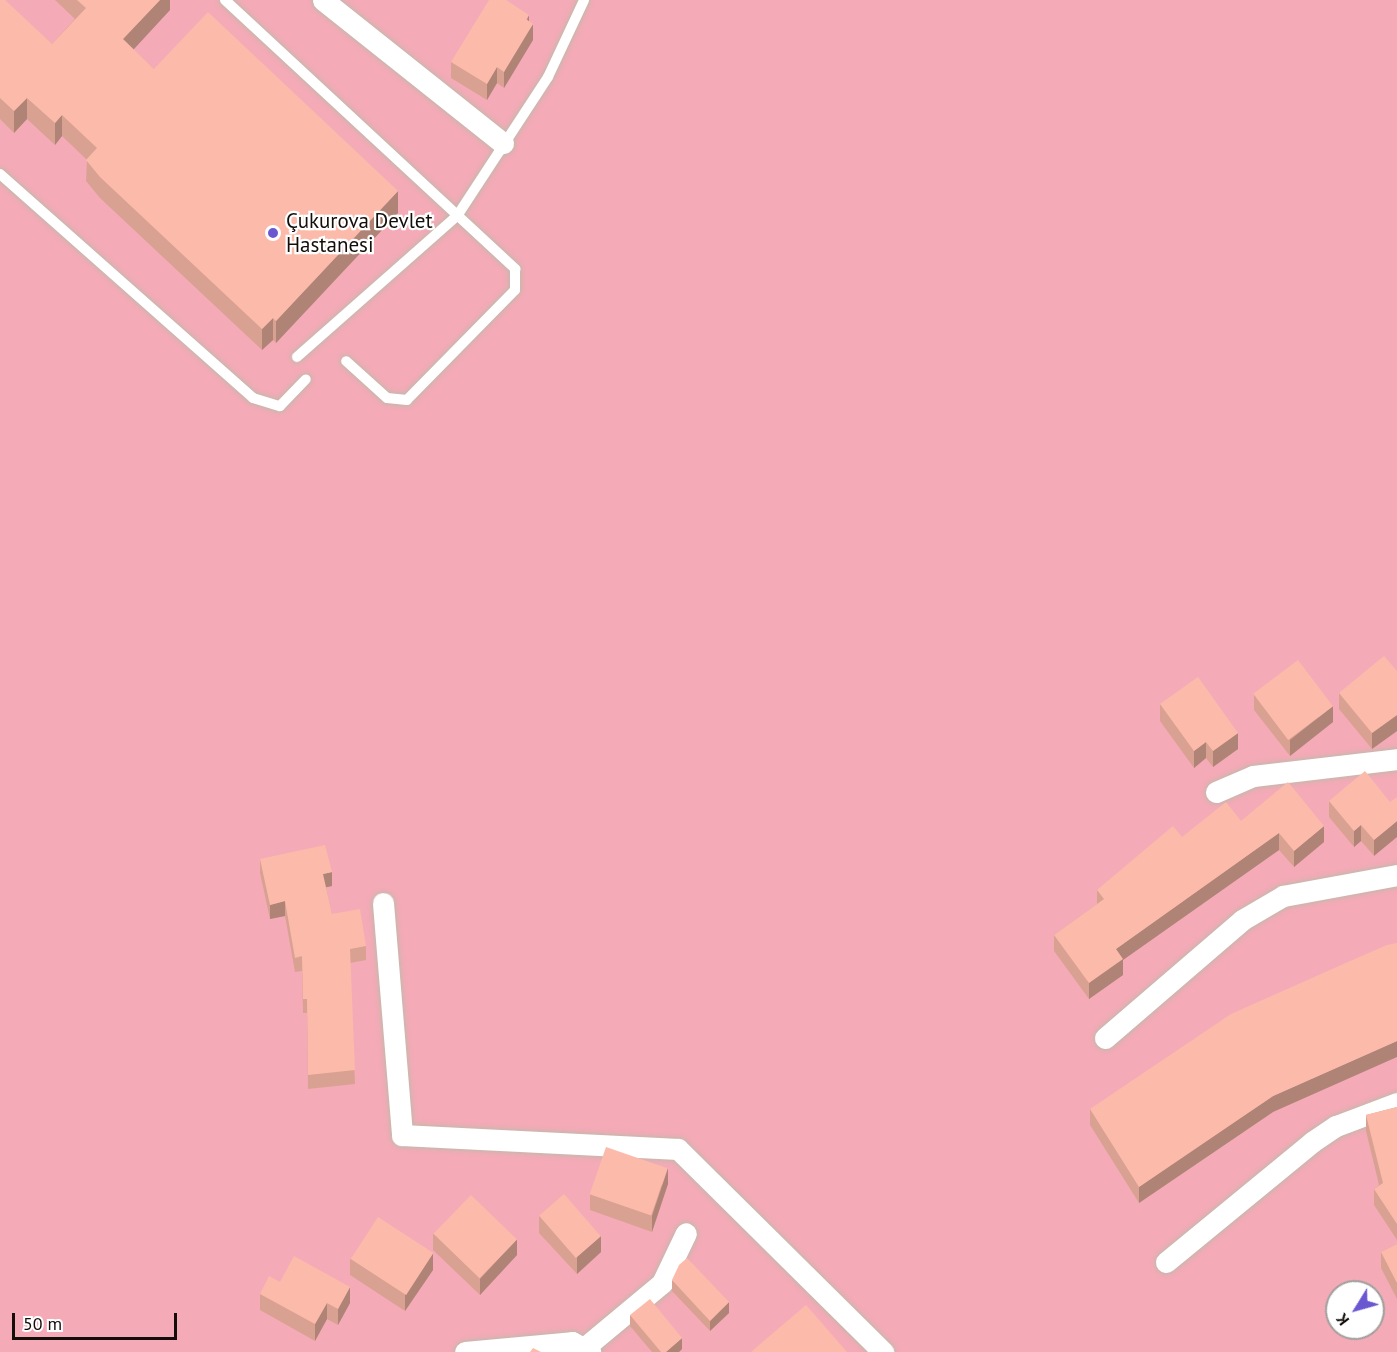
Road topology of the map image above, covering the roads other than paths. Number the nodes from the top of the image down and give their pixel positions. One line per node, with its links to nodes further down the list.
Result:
1 (225, 0): 6 (lane)
2 (323, 0): 4 (street)
3 (584, 0): 4 (lane)
4 (503, 143): 6 (lane)
5 (0, 174): 9 (lane)
6 (457, 216): 7 (lane); 8 (lane)
7 (297, 357)
8 (346, 361)
9 (306, 379)
10 (1397, 759): 11 (street)
11 (1216, 792)
12 (1397, 875): 14 (street)
13 (383, 903): 20 (street)
14 (1105, 1038)
15 (1397, 1103): 17 (street)
16 (687, 1233): 18 (street)
17 (1166, 1262)
18 (587, 1350): 19 (street)
19 (465, 1352)
20 (883, 1352)

